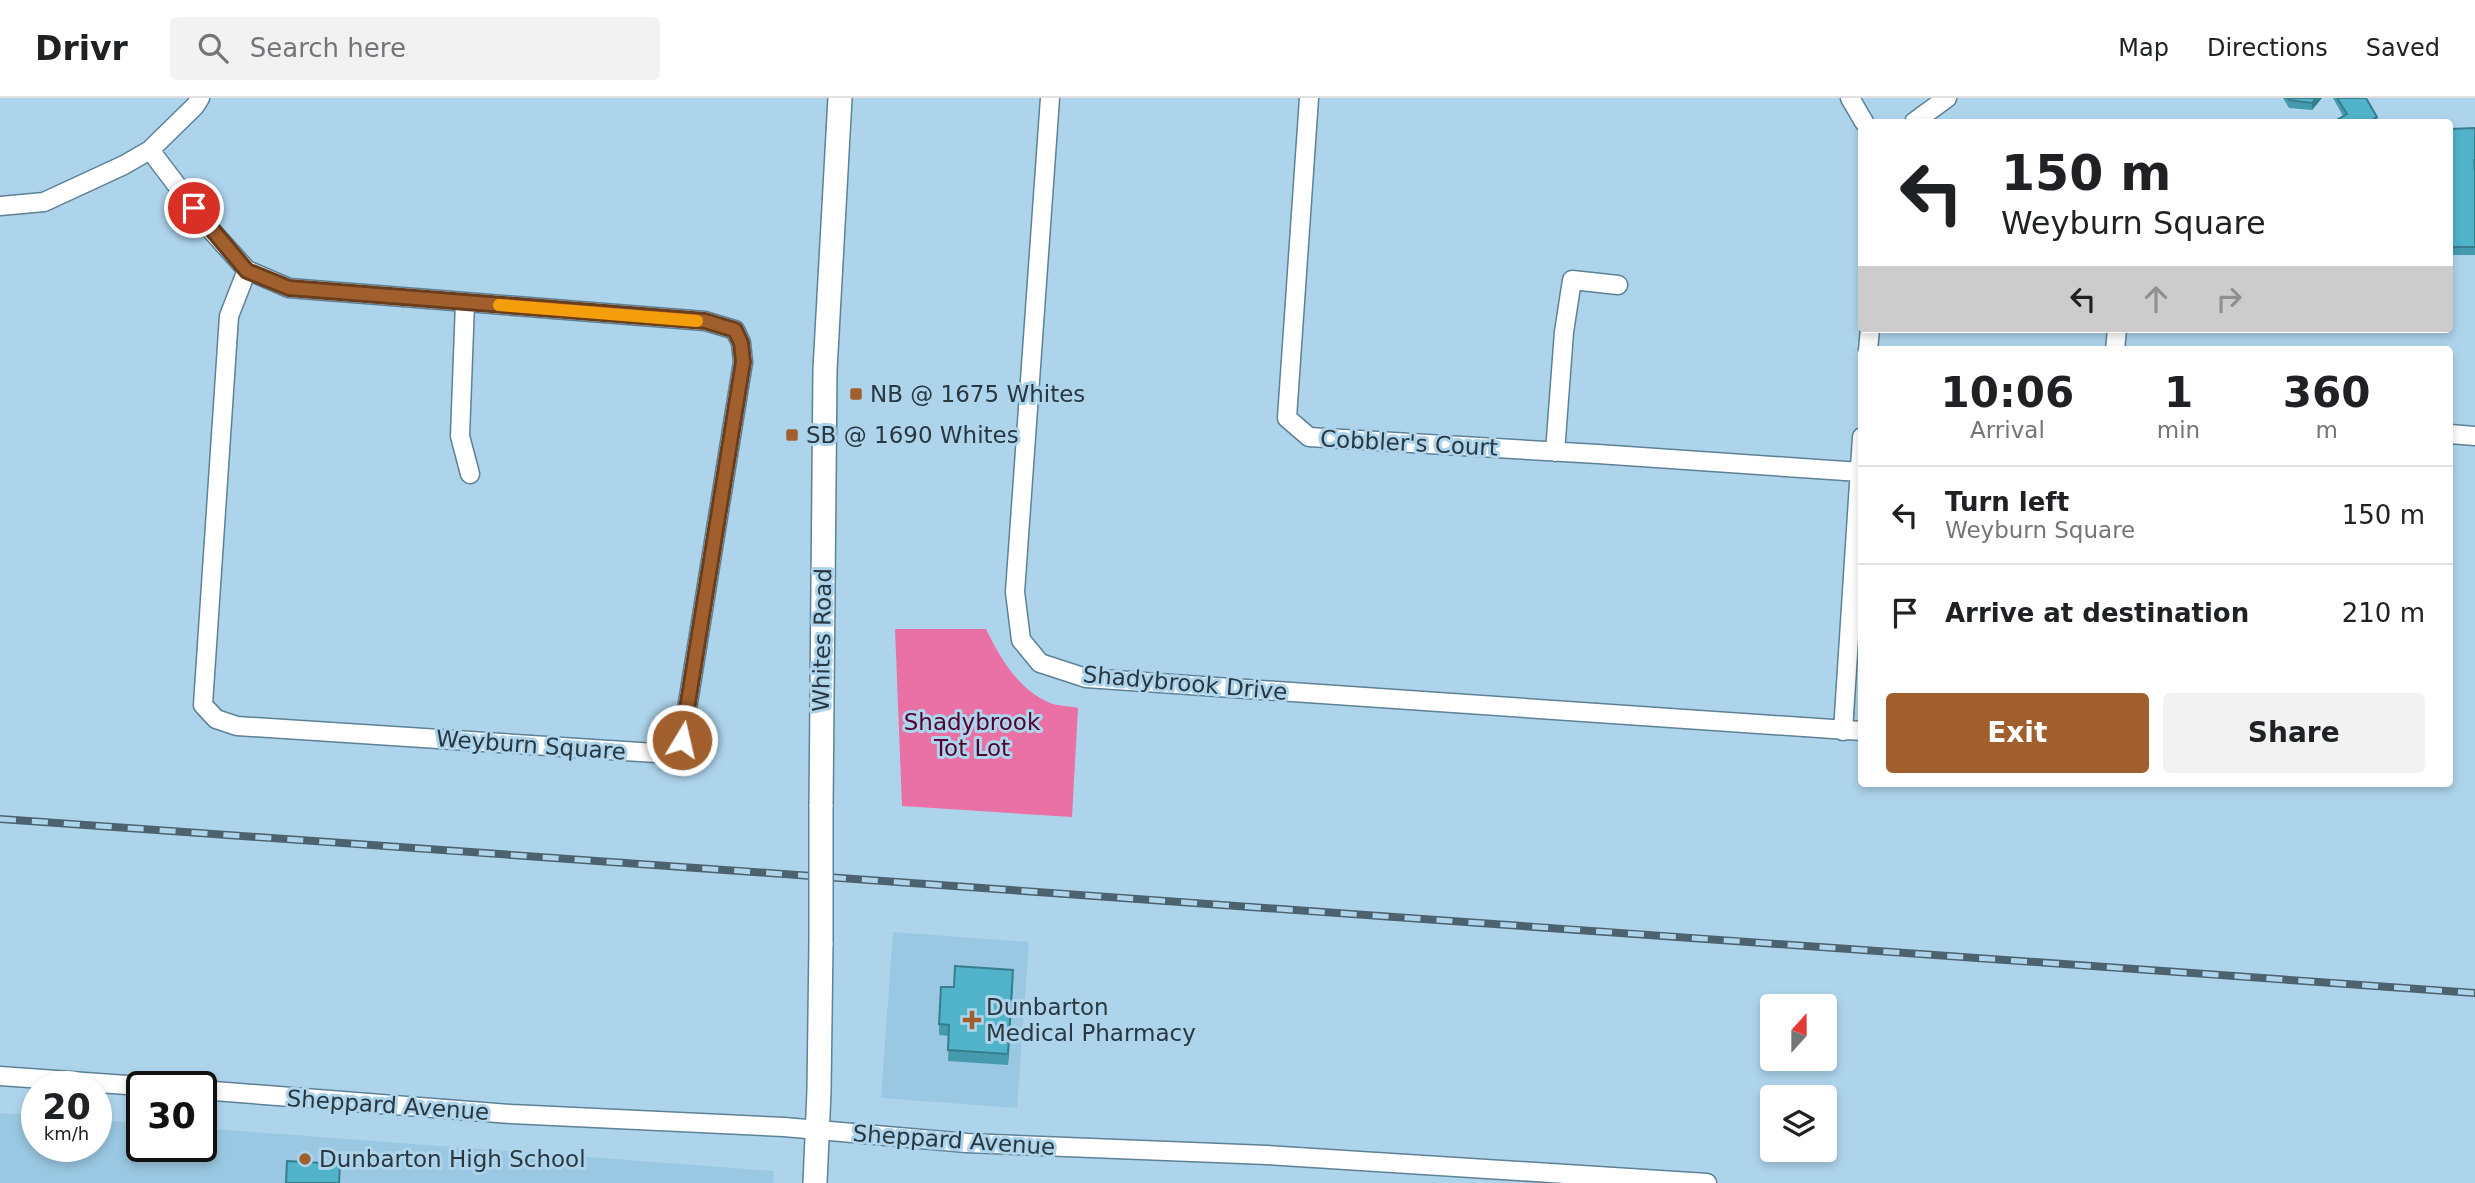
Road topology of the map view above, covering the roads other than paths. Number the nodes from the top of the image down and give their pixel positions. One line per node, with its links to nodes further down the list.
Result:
1 (200, 98): 9 (street)
2 (840, 98): 25 (main road, Whites Road, bridge)
3 (1050, 98): 20 (street, Shadybrook Drive)
4 (1309, 98): 16 (street, Cobbler's Court)
5 (1850, 98): 7 (street)
6 (1947, 98): 8 (street)
7 (1862, 119)
8 (1918, 119)
9 (150, 150): 10 (street); 11 (street, Weyburn Square)
10 (0, 206)
11 (247, 271): 13 (street, Weyburn Square); 13 (street, Weyburn Square)
12 (1618, 285): 16 (street)
13 (465, 303): 18 (street)
14 (2453, 434): 15 (street)
15 (2475, 436)
16 (1555, 452): 17 (street, Cobbler's Court)
17 (1858, 472)
18 (470, 474)
19 (1858, 502): 20 (street)
20 (1843, 731): 21 (street, Shadybrook Drive)
21 (1858, 731)
22 (0, 1076): 23 (street)
23 (126, 1085)
24 (217, 1091): 25 (street, Sheppard Avenue)
25 (817, 1129): 26 (main road, Whites Road); 27 (street, Sheppard Avenue)
26 (815, 1183)
27 (1707, 1183)

